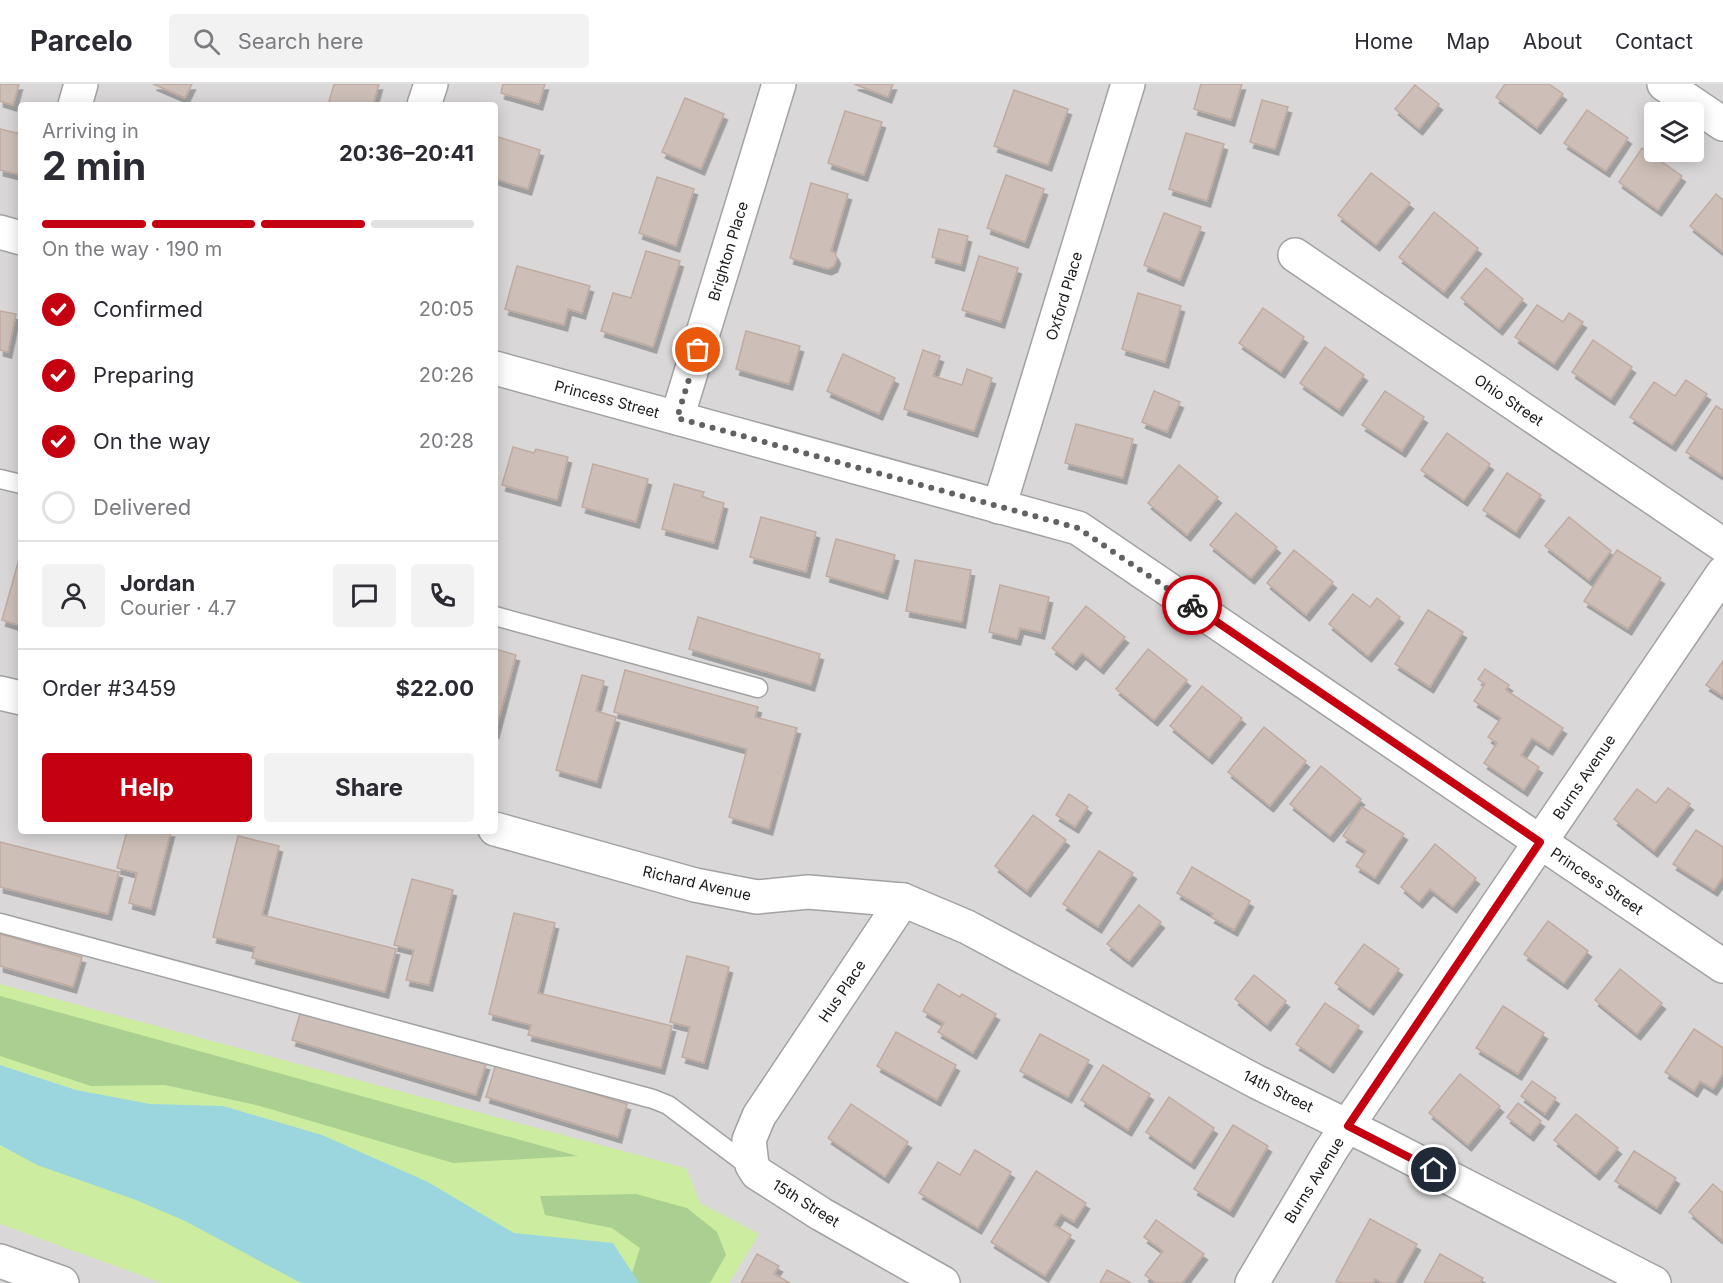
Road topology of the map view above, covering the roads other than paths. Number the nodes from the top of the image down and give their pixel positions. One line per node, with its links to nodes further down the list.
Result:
1 (81, 84): 6 (street)
2 (431, 84): 7 (street)
3 (779, 84): 13 (street, Brighton Place)
4 (1128, 84): 16 (street, Oxford Place)
5 (1664, 84): 8 (street)
6 (76, 102)
7 (425, 102)
8 (1723, 124)
9 (0, 232): 10 (street)
10 (18, 237)
11 (1295, 255): 17 (street, Ohio Street)
12 (498, 369): 13 (street, Princess Street)
13 (677, 418): 16 (street, Princess Street)
14 (0, 479): 15 (lane)
15 (18, 483)
16 (999, 507): 24 (street, Princess Street)
17 (1723, 545)
18 (1723, 573): 24 (street, Burns Avenue)
19 (498, 617): 20 (lane)
20 (758, 688)
21 (0, 693): 22 (street)
22 (18, 697)
23 (498, 830): 25 (street, Richard Avenue)
24 (1540, 842): 27 (street, Princess Street); 29 (street, Burns Avenue)
25 (903, 900): 28 (street, Hus Place); 29 (street, 14th Street)
26 (0, 922): 30 (lane)
27 (1723, 966)
28 (782, 1082): 30 (street, 15th Street)
29 (1348, 1126): 34 (street, Burns Avenue); 35 (street, 14th Street)
30 (757, 1173): 33 (street, 15th Street)
31 (0, 1261): 32 (street)
32 (62, 1283)
33 (943, 1283)
34 (1252, 1283)
35 (1654, 1283)

